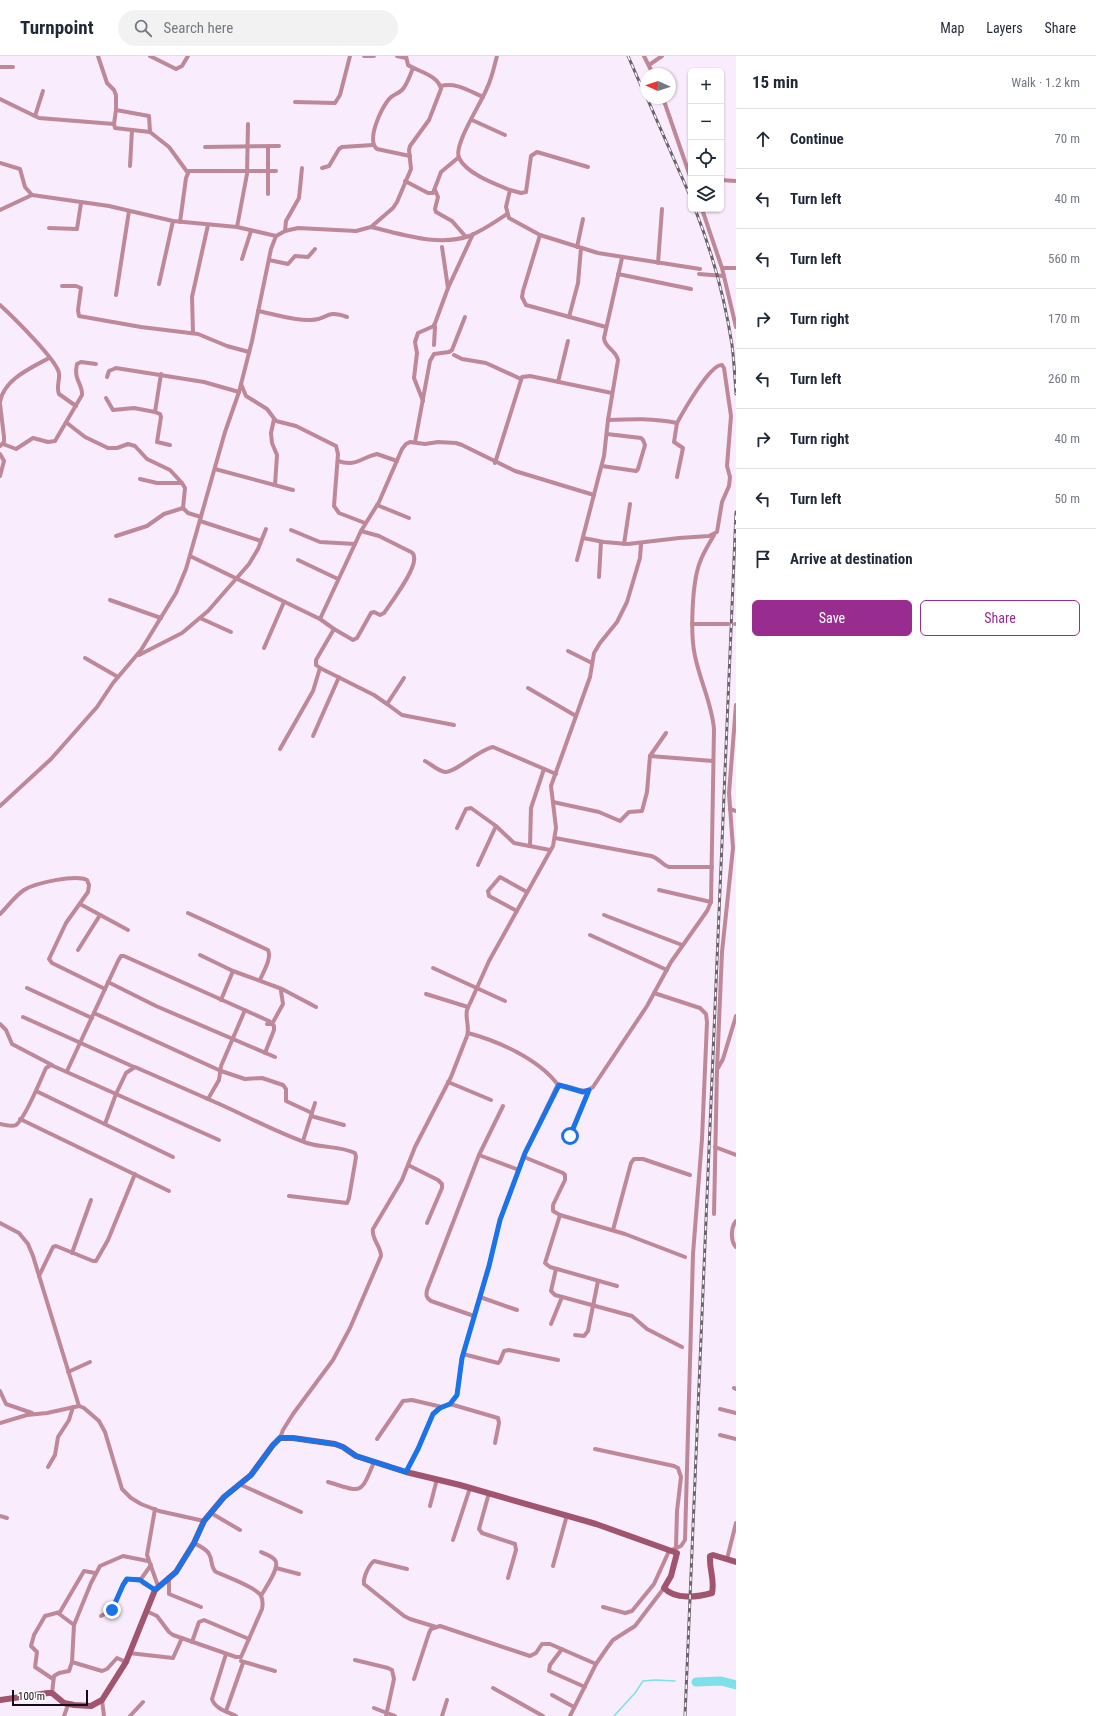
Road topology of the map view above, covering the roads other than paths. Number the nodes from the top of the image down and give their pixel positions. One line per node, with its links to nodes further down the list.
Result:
1 (98, 56): 25 (street)
2 (150, 56): 13 (street)
3 (160, 56): 13 (street)
4 (188, 56): 13 (street)
5 (350, 56): 23 (street)
6 (364, 56): 7 (street)
7 (374, 56)
8 (397, 56): 12 (street)
9 (496, 56): 21 (street)
10 (644, 56): 14 (street)
11 (662, 56): 14 (street)
12 (406, 57): 17 (street)
13 (158, 60)
14 (649, 65): 18 (street)
15 (0, 67): 16 (street)
16 (13, 67)
17 (413, 68): 19 (street); 33 (street)
18 (650, 68)
19 (440, 86): 21 (street); 38 (street)
20 (43, 91): 26 (street)
21 (483, 97): 27 (street)
22 (0, 99): 26 (street)
23 (295, 102)
24 (665, 104): 49 (street)
25 (116, 110): 28 (street); 31 (street)
26 (35, 116): 28 (street)
27 (472, 120): 32 (street); 39 (street)
28 (114, 124): 30 (street)
29 (248, 124): 34 (street)
30 (132, 130): 31 (street); 41 (street)
31 (150, 132): 48 (street)
32 (505, 135)
33 (373, 145): 38 (street); 44 (street)
34 (248, 146): 35 (street); 37 (street); 45 (street)
35 (268, 146): 36 (street); 46 (street)
36 (279, 146)
37 (205, 147)
38 (410, 156): 51 (street)
39 (459, 158): 53 (street); 54 (street)
40 (0, 163): 56 (street)
41 (130, 166)
42 (588, 167): 54 (street)
43 (302, 168): 71 (street)
44 (322, 168)
45 (247, 171): 46 (street); 48 (street); 67 (street)
46 (268, 171): 47 (street); 55 (street)
47 (276, 171)
48 (188, 173): 65 (street)
49 (690, 176)
50 (724, 180): 52 (street)
51 (406, 181): 53 (street); 68 (street)
52 (736, 181)
53 (435, 190): 75 (street)
54 (510, 190): 62 (street)
55 (268, 194)
56 (32, 195): 57 (street); 59 (street)
57 (82, 202): 60 (street); 69 (street)
58 (662, 209): 82 (street)
59 (0, 210)
60 (129, 211): 64 (street); 91 (street)
61 (703, 212): 83 (street)
62 (507, 214): 72 (street); 73 (street)
63 (583, 219): 77 (street)
64 (173, 221): 65 (street); 87 (street)
65 (180, 222): 66 (street)
66 (208, 225): 67 (street); 100 (street)
67 (236, 227): 70 (street)
68 (371, 227): 71 (street); 75 (street)
69 (49, 228)
70 (251, 230): 74 (street); 80 (street)
71 (285, 231): 74 (street)
72 (473, 234): 75 (street); 89 (street)
73 (540, 235): 77 (street); 95 (street)
74 (276, 236): 81 (street)
75 (466, 237)
76 (442, 247): 89 (street)
77 (579, 248): 79 (street); 95 (street)
78 (314, 250): 81 (street)
79 (622, 258): 82 (street); 85 (street)
80 (242, 259)
81 (269, 260): 93 (street)
82 (658, 263): 86 (street)
83 (722, 268): 84 (street); 86 (street)
84 (736, 268)
85 (618, 274): 90 (street); 98 (street)
86 (724, 276): 99 (street)
87 (159, 284)
88 (62, 286): 100 (street)
89 (448, 288): 97 (street)
90 (691, 289)
91 (116, 295)
92 (0, 305): 105 (street)
93 (258, 311): 96 (street); 103 (street)
94 (465, 317): 115 (street)
95 (569, 317): 98 (street)
96 (347, 318)
97 (434, 325): 102 (street); 115 (street)
98 (606, 327): 113 (street)
99 (736, 327)
100 (193, 333): 103 (street)
101 (568, 341): 110 (street)
102 (434, 345)
103 (249, 352): 111 (street)
104 (454, 355): 109 (street)
105 (49, 358): 116 (street); 117 (street)
106 (96, 364): 117 (street)
107 (161, 374): 108 (street); 112 (street); 118 (street)
108 (107, 378)
109 (521, 379): 110 (street); 130 (street)
110 (558, 382): 113 (street)
111 (241, 383): 112 (street); 119 (street)
112 (239, 392): 132 (street)
113 (612, 393): 120 (street)
114 (106, 398): 118 (street)
115 (423, 401): 124 (street)
116 (0, 403): 125 (street)
117 (76, 406): 122 (street)
118 (155, 412): 126 (street)
119 (274, 419): 128 (street); 137 (street)
120 (608, 420): 121 (street); 123 (street)
121 (678, 422): 134 (street); 149 (street)
122 (67, 423): 125 (street); 136 (street)
123 (607, 434): 131 (street); 131 (street)
124 (415, 442): 129 (street); 130 (street)
125 (1, 445)
126 (170, 445)
127 (0, 454): 133 (street)
128 (338, 461): 129 (street); 145 (street)
129 (397, 461): 141 (street)
130 (495, 463): 139 (street)
131 (602, 466): 139 (street)
132 (215, 469): 137 (street); 144 (street)
133 (0, 476)
134 (677, 477)
135 (140, 479): 136 (street)
136 (182, 483): 142 (street)
137 (275, 485): 138 (street)
138 (293, 490)
139 (594, 495): 151 (street)
140 (630, 504): 155 (street)
141 (377, 505): 143 (street); 145 (street)
142 (183, 508): 144 (street); 150 (street)
143 (409, 518)
144 (200, 519): 152 (street); 157 (street)
145 (365, 523): 148 (street)
146 (266, 529): 152 (street)
147 (291, 530): 154 (street)
148 (361, 531): 154 (street); 170 (street)
149 (714, 535): 156 (street); 168 (street)
150 (116, 536)
151 (583, 538): 153 (street); 159 (street)
152 (261, 541): 161 (street)
153 (600, 542): 155 (street); 160 (street)
154 (355, 544): 162 (street)
155 (624, 544): 156 (street)
156 (641, 544): 176 (street)
157 (190, 556): 161 (street); 165 (street)
158 (298, 560): 162 (street)
159 (578, 560)
160 (599, 577)
161 (236, 579): 164 (street); 166 (street)
162 (338, 579): 167 (street)
163 (110, 600): 165 (street)
164 (284, 602): 167 (street); 172 (street)
165 (161, 618): 174 (street)
166 (200, 618): 171 (street); 174 (street)
167 (320, 618): 170 (street)
168 (692, 624): 169 (street); 192 (street)
169 (728, 624)
170 (334, 629): 177 (street)
171 (231, 632)
172 (264, 648)
173 (568, 652): 176 (street)
174 (137, 656): 178 (street)
175 (85, 658): 178 (street)
176 (592, 663): 185 (street)
177 (320, 668): 179 (street); 189 (street)
178 (118, 677): 197 (street)
179 (339, 677): 182 (street); 188 (street)
180 (404, 678): 182 (street)
181 (528, 688): 185 (street)
182 (387, 704): 186 (street)
183 (736, 705): 184 (street)
184 (736, 711): 193 (street)
185 (576, 716): 195 (street)
186 (454, 725)
187 (666, 733): 190 (street)
188 (313, 736)
189 (280, 750)
190 (650, 756): 192 (street); 196 (street)
191 (425, 761): 194 (street)
192 (713, 761): 206 (street)
193 (734, 761): 198 (street)
194 (544, 769): 195 (street); 203 (street)
195 (556, 774): 196 (street)
196 (553, 802): 202 (street)
197 (0, 806)
198 (730, 809): 199 (street); 251 (street)
199 (736, 811)
200 (496, 826): 201 (street); 203 (street); 205 (street)
201 (457, 828)
202 (554, 838): 204 (street); 206 (street)
203 (530, 846): 204 (street)
204 (550, 850): 208 (street)
205 (478, 865)
206 (712, 867): 209 (street)
207 (659, 890): 209 (street)
208 (527, 892): 211 (street); 211 (street)
209 (711, 902): 218 (street)
210 (80, 904): 213 (street); 214 (street); 228 (street)
211 (516, 911): 227 (street)
212 (188, 913): 224 (street)
213 (0, 914)
214 (100, 915): 216 (street); 219 (street)
215 (604, 915): 218 (street)
216 (128, 930)
217 (590, 935): 222 (street)
218 (682, 945): 222 (street)
219 (78, 950)
220 (200, 955): 223 (street)
221 (433, 968): 227 (street)
222 (667, 970): 230 (street)
223 (233, 971): 224 (street); 232 (street)
224 (260, 980): 234 (street)
225 (108, 982): 228 (street); 232 (street); 245 (street)
226 (27, 988): 240 (street)
227 (477, 988): 233 (street); 235 (street)
228 (105, 989): 237 (street)
229 (281, 991): 243 (street)
230 (654, 993): 256 (street); 343 (street)
231 (426, 994): 235 (street)
232 (221, 1000): 236 (street)
233 (505, 1001)
234 (316, 1007)
235 (468, 1007): 244 (street)
236 (245, 1010): 243 (street); 245 (street)
237 (94, 1013): 240 (street); 253 (street)
238 (736, 1016): 251 (street)
239 (22, 1017): 246 (street)
240 (92, 1018): 246 (street)
241 (0, 1024): 249 (street)
242 (267, 1024): 243 (street)
243 (272, 1024): 247 (street)
244 (468, 1033): 254 (street); 255 (street)
245 (232, 1039): 247 (street); 253 (street)
246 (81, 1043): 250 (street); 252 (street)
247 (265, 1053): 248 (street)
248 (275, 1057)
249 (52, 1065): 252 (street); 257 (street)
250 (134, 1067): 258 (street); 259 (street)
251 (717, 1069): 271 (street)
252 (67, 1071): 258 (street)
253 (221, 1071): 259 (street); 263 (street)
254 (448, 1082): 260 (street); 276 (street)
255 (558, 1085): 256 (street); 275 (street)
256 (589, 1090): 268 (street)
257 (36, 1091): 264 (street); 266 (street)
258 (116, 1094): 266 (street); 269 (street)
259 (208, 1099): 270 (street)
260 (491, 1100)
261 (315, 1103): 263 (street)
262 (503, 1106): 272 (street)
263 (312, 1114): 267 (street); 270 (street)
264 (20, 1119): 265 (street); 278 (street)
265 (0, 1124)
266 (105, 1124): 274 (street)
267 (344, 1125)
268 (570, 1136)
269 (219, 1140)
270 (303, 1141): 281 (street)
271 (715, 1147): 273 (street); 283 (street)
272 (480, 1155): 277 (street); 300 (street)
273 (736, 1155)
274 (173, 1157)
275 (524, 1157): 277 (street); 284 (street)
276 (408, 1165): 287 (street); 318 (street)
277 (519, 1170): 296 (street)
278 (135, 1174): 280 (street); 290 (street)
279 (690, 1175): 288 (street)
280 (169, 1191)
281 (289, 1196)
282 (91, 1200): 290 (street)
283 (714, 1214)
284 (560, 1215): 288 (street); 292 (street)
285 (736, 1221): 289 (street)
286 (0, 1223): 293 (street)
287 (427, 1223)
288 (613, 1230): 291 (street)
289 (736, 1247)
290 (72, 1253): 293 (street)
291 (685, 1257)
292 (556, 1269): 294 (street); 297 (street)
293 (38, 1276): 307 (street)
294 (598, 1281): 295 (street); 298 (street)
295 (617, 1286)
296 (480, 1297): 299 (street); 300 (street)
297 (562, 1297): 298 (street); 301 (street)
298 (594, 1306): 302 (street); 303 (street)
299 (517, 1310)
300 (474, 1316): 304 (street)
301 (551, 1324)
302 (575, 1335)
303 (682, 1347)
304 (463, 1354): 305 (street); 309 (street)
305 (558, 1360)
306 (90, 1362): 307 (street)
307 (68, 1372): 310 (street)
308 (0, 1391): 315 (street)
309 (450, 1404): 312 (street); 321 (street)
310 (79, 1406): 311 (street); 332 (street)
311 (73, 1407): 315 (street); 324 (street)
312 (442, 1407): 319 (street); 325 (street)
313 (720, 1409): 314 (street)
314 (736, 1413)
315 (35, 1414): 316 (street)
316 (0, 1423)
317 (720, 1435): 320 (street)
318 (280, 1438): 323 (street); 328 (street)
319 (377, 1439)
320 (736, 1439)
321 (495, 1443)
322 (595, 1449): 343 (street)
323 (374, 1462): 325 (street); 327 (street)
324 (48, 1467)
325 (406, 1472): 326 (street)
326 (436, 1480): 329 (street); 331 (street)
327 (328, 1482)
328 (239, 1484): 333 (street); 334 (street)
329 (470, 1488): 330 (street); 341 (street)
330 (489, 1493): 336 (street); 354 (street)
331 (430, 1506)
332 (155, 1509): 338 (street); 348 (street)
333 (301, 1512)
334 (211, 1513): 338 (street); 340 (street)
335 (0, 1516): 337 (street)
336 (567, 1516): 344 (street); 349 (street)
337 (7, 1518)
338 (204, 1521): 342 (street)
339 (736, 1523): 346 (street)
340 (240, 1530)
341 (453, 1540)
342 (194, 1543): 355 (street); 359 (street)
343 (676, 1548): 344 (street)
344 (669, 1551): 358 (street); 361 (street)
345 (261, 1552): 350 (street)
346 (727, 1559): 347 (street); 358 (street)
347 (736, 1562)
348 (149, 1564): 352 (street); 356 (street); 357 (street)
349 (553, 1566)
350 (276, 1568): 353 (street); 359 (street)
351 (407, 1569): 366 (street)
352 (95, 1573): 363 (street); 365 (street)
353 (299, 1574)
354 (508, 1578)
355 (169, 1579): 357 (street); 360 (street)
356 (140, 1580): 357 (street); 364 (street)
357 (157, 1588): 362 (street)
358 (664, 1588): 378 (street)
359 (261, 1596): 368 (street)
360 (201, 1607)
361 (603, 1607)
362 (145, 1611): 367 (street); 371 (street)
363 (58, 1613): 365 (street); 380 (street)
364 (101, 1616)
365 (74, 1625): 375 (street)
366 (436, 1627): 370 (street); 381 (street)
367 (182, 1638): 369 (street); 371 (street)
368 (249, 1639): 369 (street); 373 (street)
369 (192, 1642): 372 (street)
370 (562, 1650): 378 (street); 382 (street)
371 (129, 1653): 376 (street)
372 (226, 1654): 373 (street); 393 (street)
373 (238, 1658): 377 (street)
374 (355, 1660): 394 (street)
375 (72, 1662): 376 (street); 380 (street)
376 (126, 1662): 387 (street)
377 (243, 1663): 379 (street); 393 (street)
378 (596, 1664): 382 (street)
379 (275, 1671)
380 (53, 1679): 384 (street)
381 (414, 1679)
382 (585, 1687): 391 (street)
383 (493, 1688): 401 (street)
384 (52, 1693): 386 (street); 390 (street)
385 (552, 1695): 391 (street)
386 (0, 1700)
387 (102, 1700): 390 (street); 396 (street)
388 (447, 1700): 400 (street)
389 (143, 1702): 397 (street)
390 (68, 1704): 395 (street)
391 (574, 1707): 402 (street)
392 (374, 1708): 394 (street)
393 (226, 1711): 398 (street)
394 (386, 1715): 399 (street)
395 (64, 1716)
396 (105, 1716)
397 (130, 1716)
398 (236, 1716)
399 (395, 1716)
400 (442, 1716)
401 (543, 1716)
402 (570, 1716)

